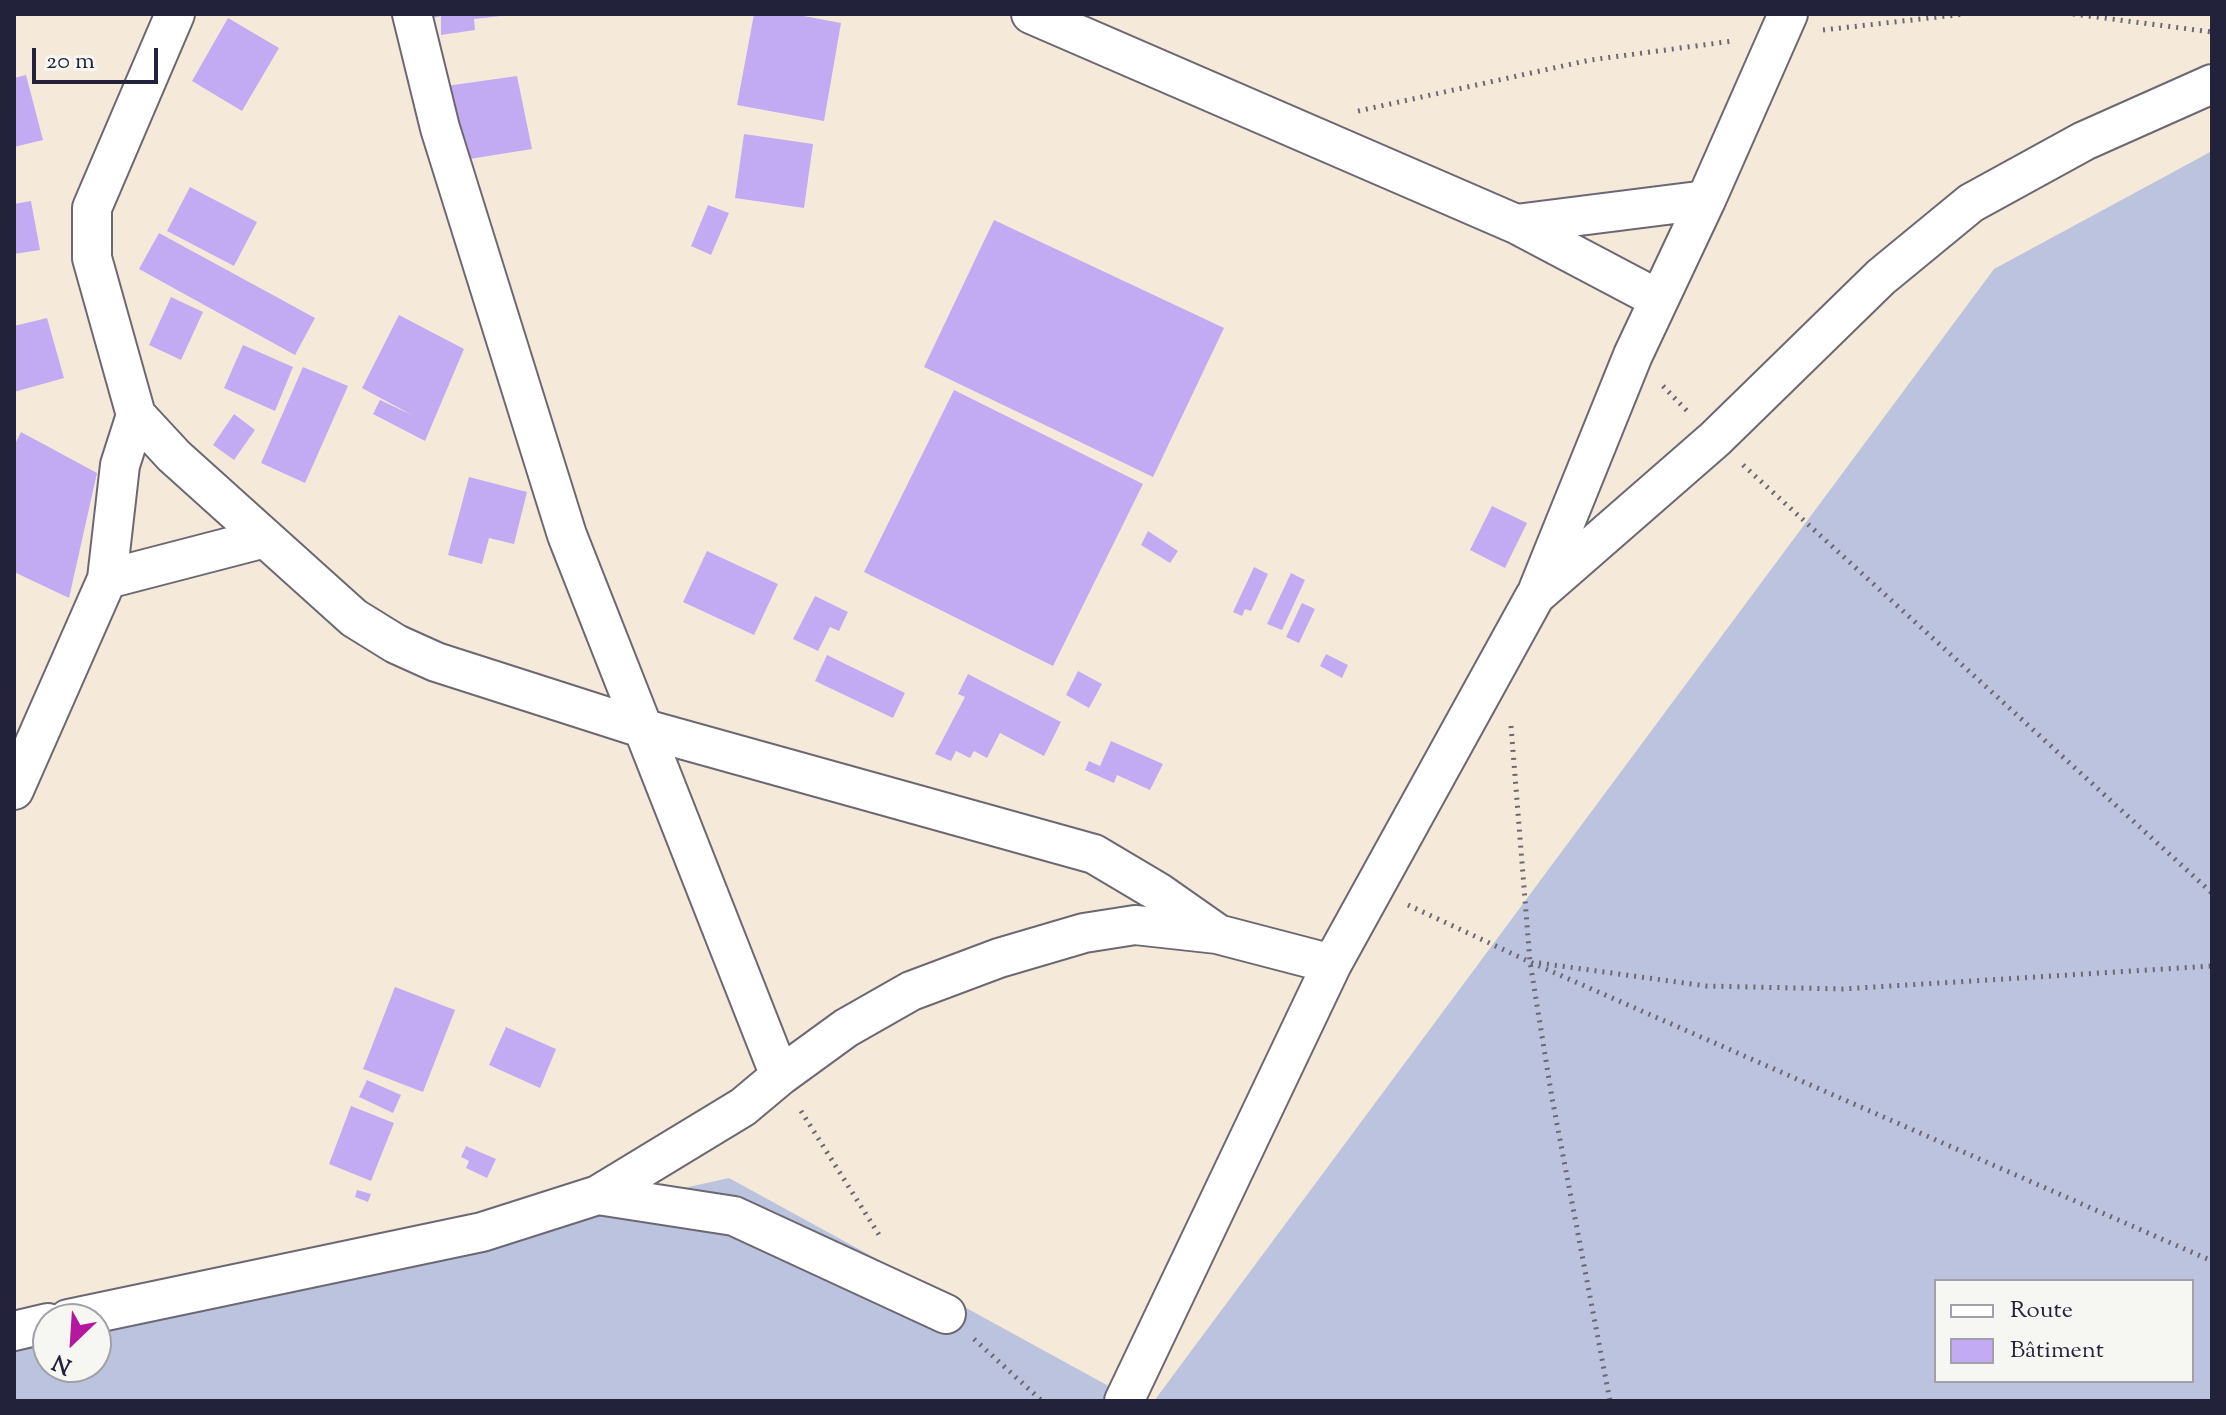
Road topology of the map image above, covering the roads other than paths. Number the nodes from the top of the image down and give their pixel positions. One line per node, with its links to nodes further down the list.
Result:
1 (175, 14): 9 (street)
2 (412, 14): 13 (street)
3 (1031, 14): 7 (street)
4 (1782, 25): 6 (street)
5 (2212, 84): 12 (street)
6 (1706, 200): 7 (street); 8 (street)
7 (1516, 224): 8 (street)
8 (1658, 299): 12 (street)
9 (136, 415): 10 (street); 11 (street)
10 (265, 538): 11 (street); 13 (street)
11 (107, 579): 14 (street)
12 (1535, 596): 16 (street)
13 (645, 729): 15 (street); 17 (street)
14 (14, 790)
15 (1217, 934): 16 (street); 17 (street)
16 (1332, 964): 21 (street)
17 (780, 1076): 18 (street)
18 (598, 1195): 19 (street); 20 (street)
19 (112, 1310)
20 (946, 1314)
21 (1124, 1401)

